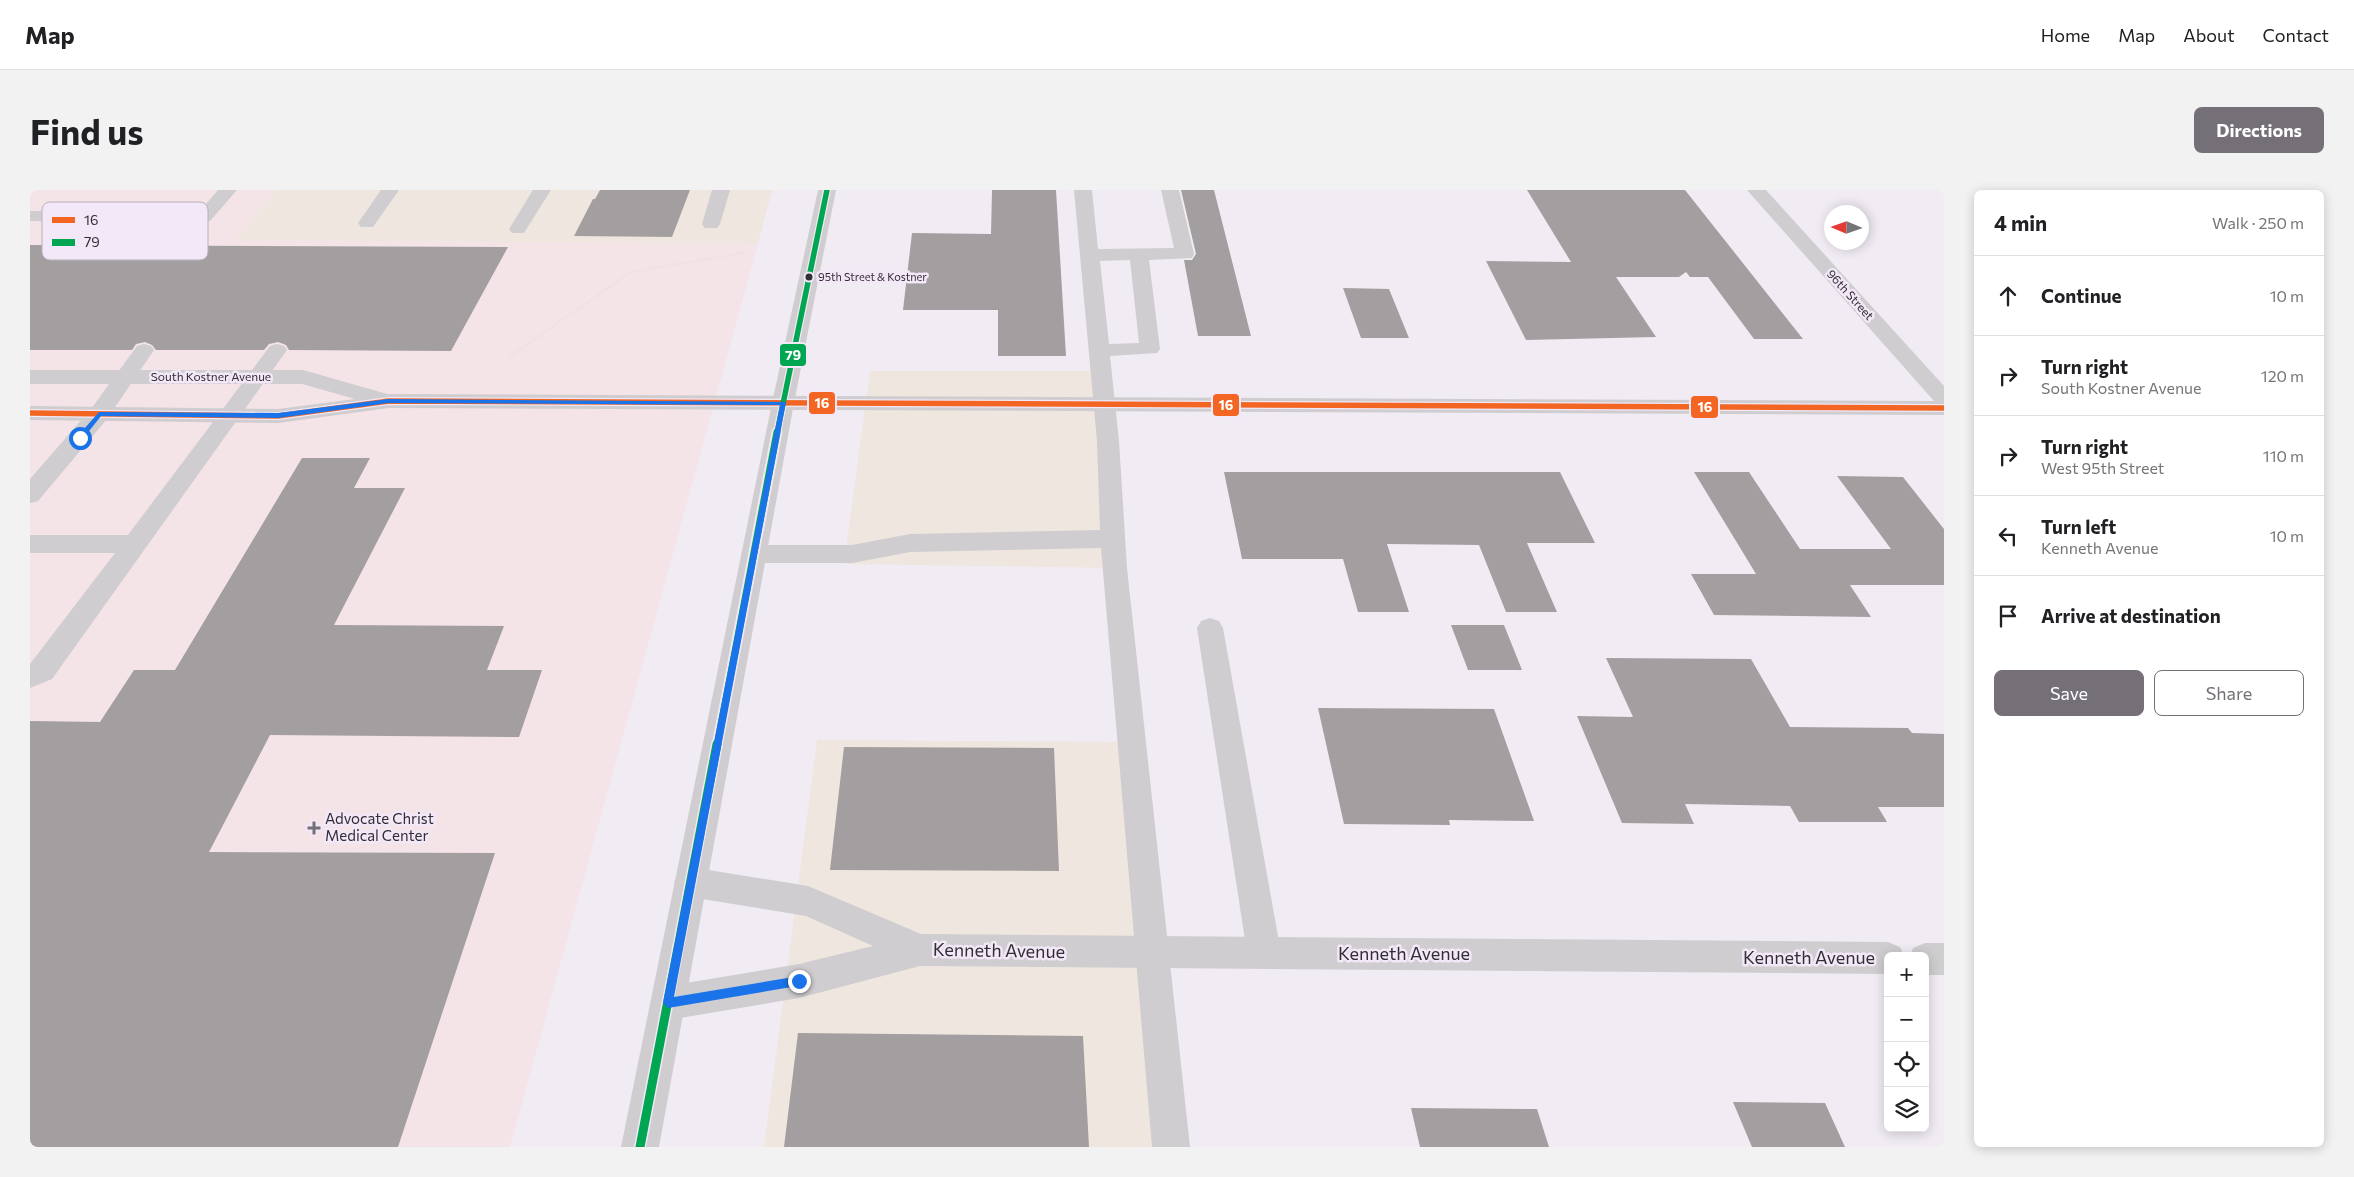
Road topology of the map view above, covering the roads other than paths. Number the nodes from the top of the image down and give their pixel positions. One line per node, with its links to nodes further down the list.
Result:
1 (228, 190): 9 (street)
2 (390, 190): 10 (street)
3 (542, 190): 12 (street)
4 (721, 190): 11 (street)
5 (827, 190): 23 (street)
6 (1083, 190): 14 (street)
7 (1170, 190): 13 (street)
8 (1756, 190): 21 (street, 96th Street)
9 (208, 212)
10 (367, 224)
11 (711, 224)
12 (518, 229)
13 (1140, 254): 14 (street); 17 (street)
14 (1090, 255): 17 (street)
15 (144, 350): 18 (street)
16 (277, 350): 20 (street)
17 (1100, 350): 24 (street)
18 (127, 376): 19 (street, South Kostner Avenue); 20 (street, South Kostner Avenue); 27 (street)
19 (30, 377)
20 (257, 377): 22 (street, South Kostner Avenue); 28 (street)
21 (1944, 399)
22 (389, 401): 23 (street, South Kostner Avenue); 28 (street, South Kostner Avenue)
23 (784, 403): 24 (street, South Kostner Avenue); 33 (street)
24 (1104, 405): 25 (street, South Kostner Avenue); 30 (street)
25 (1944, 408)
26 (30, 413): 27 (street, South Kostner Avenue)
27 (99, 414): 28 (street, South Kostner Avenue); 29 (street)
28 (230, 415): 32 (street)
29 (30, 495)
30 (1112, 540): 33 (street); 38 (street)
31 (30, 544): 32 (street)
32 (136, 544): 35 (street)
33 (754, 554): 36 (street)
34 (1210, 628): 39 (street)
35 (30, 678)
36 (690, 882): 37 (street, Kenneth Avenue); 43 (street)
37 (920, 950): 38 (street, Kenneth Avenue); 43 (street, Kenneth Avenue)
38 (1152, 952): 39 (street, Kenneth Avenue); 45 (street)
39 (1264, 953): 40 (street, Kenneth Avenue)
40 (1884, 958)
41 (1929, 958): 42 (street)
42 (1944, 959)
43 (668, 1003): 44 (street)
44 (640, 1147)
45 (1171, 1147)

